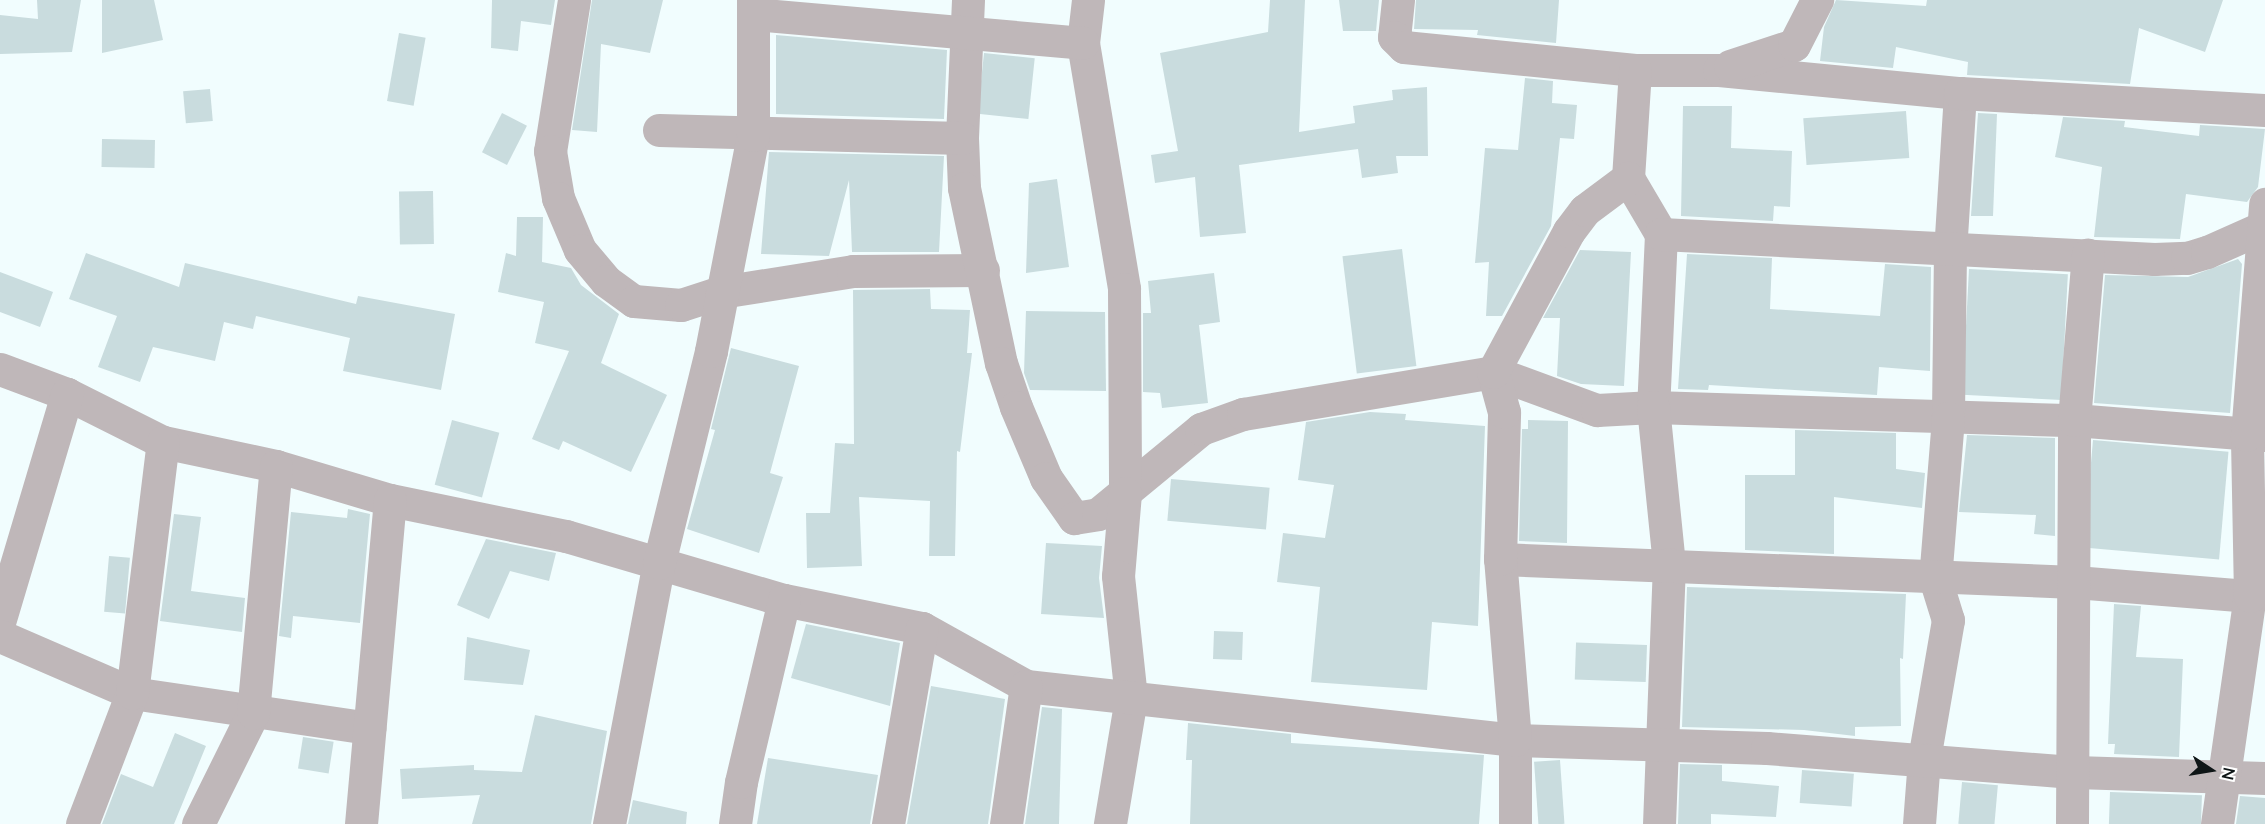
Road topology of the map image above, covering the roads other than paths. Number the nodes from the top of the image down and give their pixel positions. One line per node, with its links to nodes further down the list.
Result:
1 (574, 0): 21 (street)
2 (1088, 0): 7 (street)
3 (1398, 0): 8 (street)
4 (1817, 0): 9 (street)
5 (753, 7): 6 (street); 13 (street)
6 (967, 15): 7 (street); 14 (street)
7 (1083, 43): 31 (street)
8 (1635, 70): 9 (street); 15 (street)
9 (1719, 70): 10 (street)
10 (1960, 93): 11 (street); 18 (street)
11 (2265, 110)
12 (659, 130): 13 (street)
13 (753, 135): 14 (street); 21 (street)
14 (962, 138): 20 (street)
15 (1628, 178): 17 (street); 23 (street)
16 (2263, 216): 19 (street); 28 (street)
17 (1661, 234): 18 (street); 25 (street)
18 (1950, 250): 19 (street); 26 (street)
19 (2088, 255): 27 (street)
20 (983, 270): 21 (street); 31 (street)
21 (721, 292): 34 (street)
22 (0, 369): 24 (street)
23 (1493, 372): 25 (street); 31 (street); 33 (street)
24 (67, 394): 29 (street); 40 (street)
25 (1653, 407): 26 (street); 35 (street)
26 (1948, 418): 27 (street); 36 (street)
27 (2074, 420): 28 (street); 37 (street)
28 (2256, 435): 38 (street)
29 (163, 442): 30 (street); 45 (street)
30 (276, 466): 32 (street); 47 (street)
31 (1125, 493): 46 (street)
32 (390, 500): 34 (street); 48 (street)
33 (1500, 559): 35 (street); 49 (street)
34 (659, 563): 39 (street); 58 (street)
35 (1669, 564): 36 (street); 50 (street)
36 (1935, 578): 37 (street); 51 (street)
37 (2075, 582): 38 (street); 52 (street)
38 (2250, 596): 43 (street)
39 (784, 600): 41 (street); 59 (street)
40 (0, 619)
41 (922, 628): 44 (street); 60 (street)
42 (0, 636): 45 (street)
43 (2253, 649): 53 (street)
44 (1026, 686): 46 (street); 61 (street)
45 (132, 693): 47 (street); 55 (street)
46 (1131, 698): 49 (street); 62 (street)
47 (253, 713): 48 (street); 56 (street)
48 (369, 728): 57 (street)
49 (1515, 740): 50 (street); 63 (street)
50 (1661, 744): 51 (street); 64 (street)
51 (1924, 759): 52 (street); 65 (street)
52 (2075, 772): 53 (street); 66 (street)
53 (2225, 775): 54 (street); 67 (street)
54 (2265, 778)
55 (82, 824)
56 (198, 824)
57 (361, 824)
58 (609, 824)
59 (735, 824)
60 (888, 824)
61 (1006, 824)
62 (1110, 824)
63 (1515, 824)
64 (1659, 824)
65 (1918, 824)
66 (2072, 824)
67 (2217, 824)

